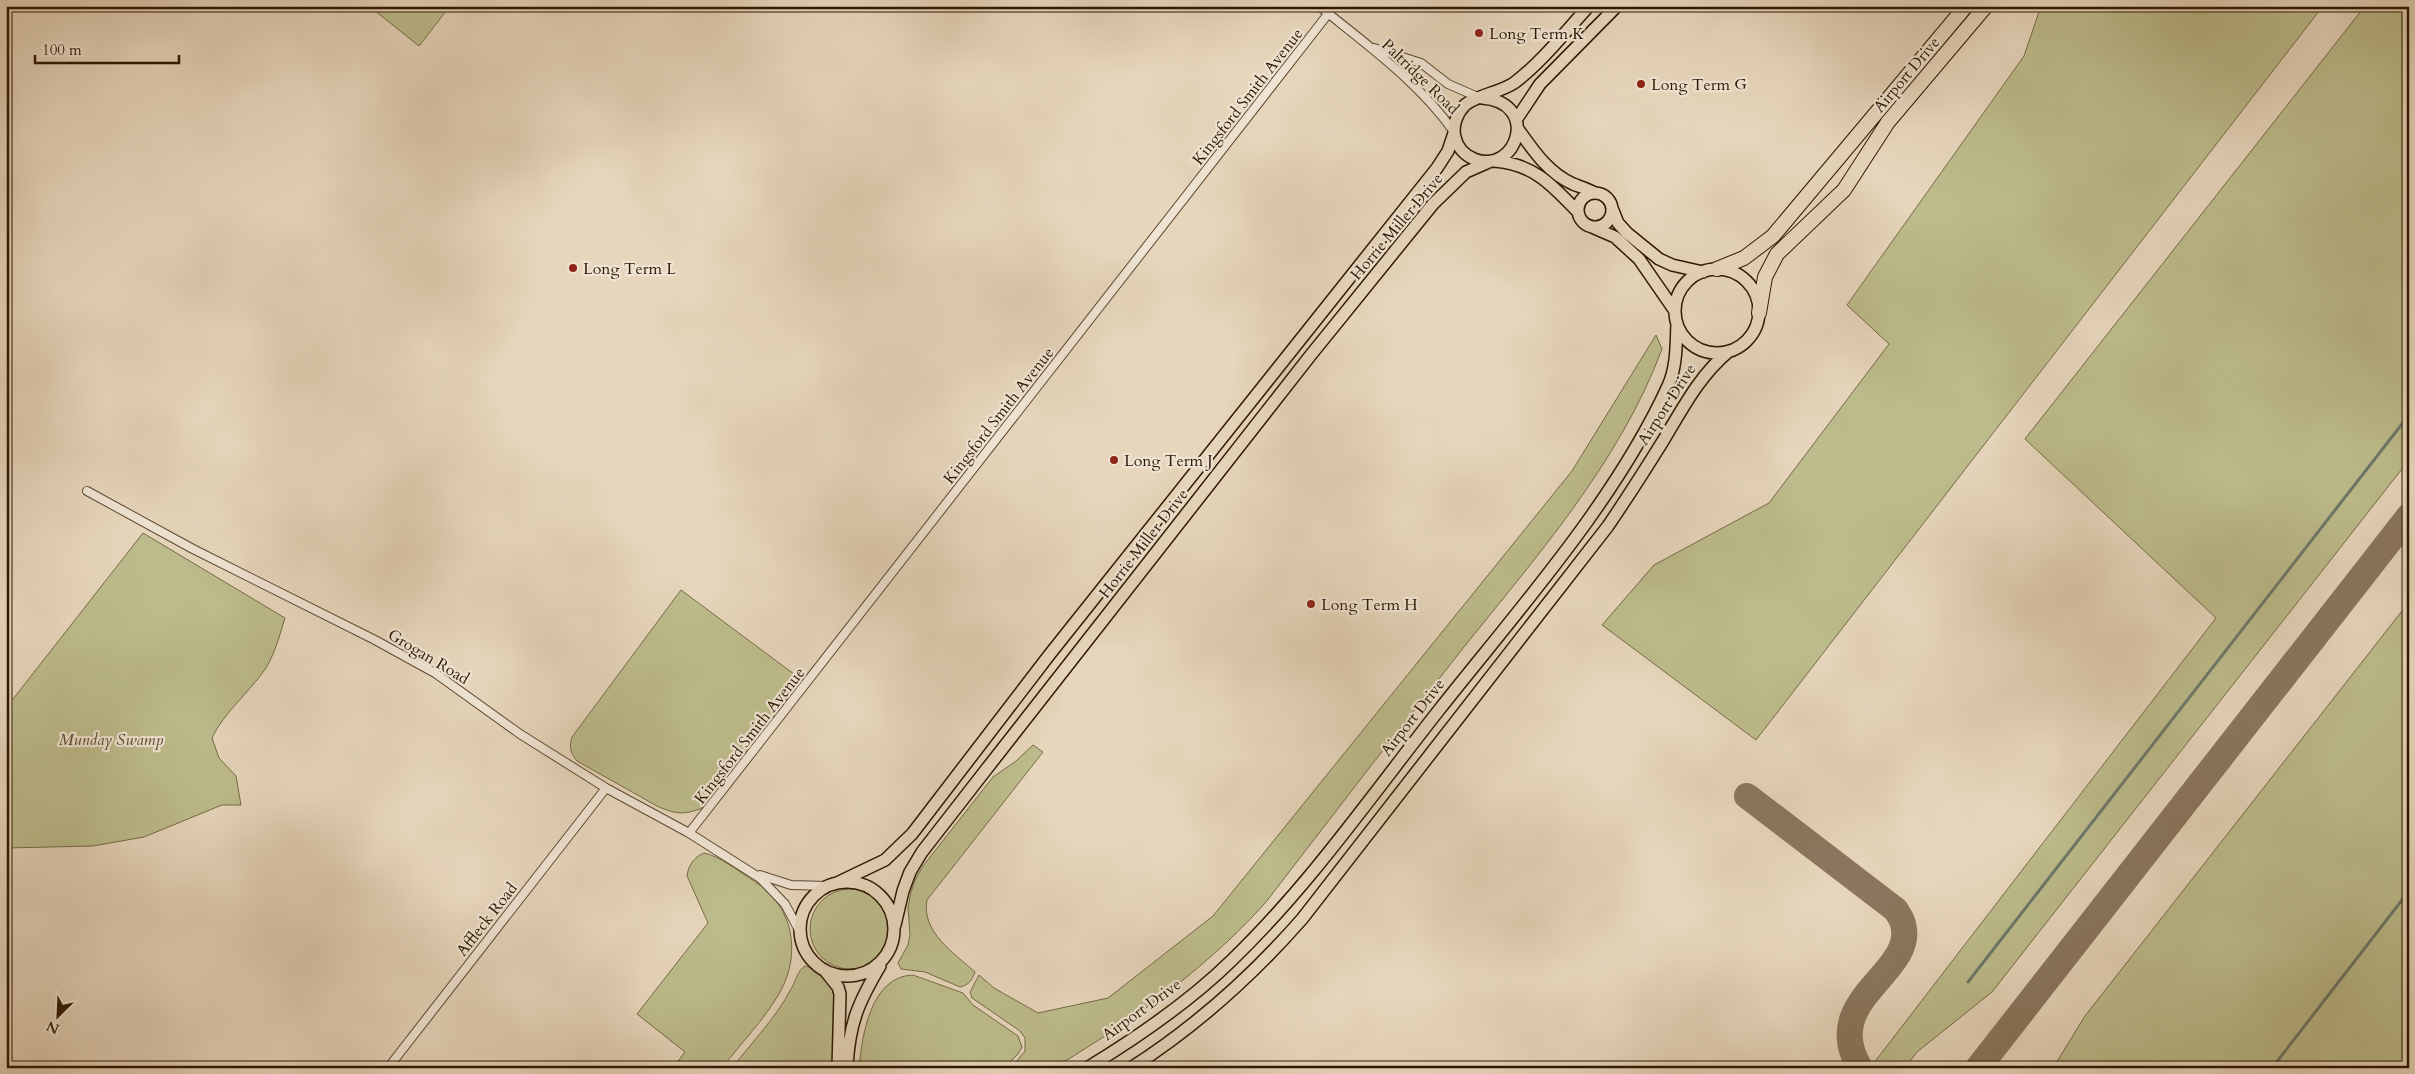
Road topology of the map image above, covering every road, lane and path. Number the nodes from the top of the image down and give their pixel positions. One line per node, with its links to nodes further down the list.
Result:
1 (1319, 6): 6 (street, Paltridge Road)
2 (1589, 6): 8 (main road)
3 (1617, 6): 9 (main road)
4 (1966, 6): 16 (highway, Airport Drive)
5 (1986, 6): 18 (highway, Airport Drive)
6 (1328, 14): 7 (street, Paltridge Road); 23 (street, Kingsford Smith Avenue)
7 (1365, 44): 8 (street, Paltridge Road); 10 (street, Paltridge Road)
8 (1481, 98): 9 (main road); 10 (main road)
9 (1517, 125): 11 (main road); 12 (main road)
10 (1454, 132): 11 (main road); 25 (main road, Horrie Miller Drive)
11 (1492, 160): 14 (main road); 26 (main road, Horrie Miller Drive)
12 (1595, 193): 13 (main road); 14 (main road)
13 (1612, 208): 15 (main road); 16 (main road)
14 (1578, 212): 15 (main road)
15 (1592, 227): 17 (main road)
16 (1710, 271): 17 (main road); 18 (main road)
17 (1675, 311): 19 (main road)
18 (1759, 313): 20 (main road)
19 (1677, 324): 20 (main road); 33 (main road, Airport Drive)
20 (1729, 351): 34 (main road, Airport Drive)
21 (87, 491): 22 (street, Grogan Road)
22 (606, 788): 23 (street, Grogan Road); 30 (street, Affleck Road)
23 (689, 834): 24 (street, Grogan Road)
24 (745, 868): 25 (street, Grogan Road); 27 (street, Grogan Road)
25 (833, 884): 26 (main road); 27 (main road)
26 (895, 925): 28 (main road)
27 (800, 932): 29 (main road)
28 (884, 960): 29 (main road); 32 (main road)
29 (824, 971): 31 (main road)
30 (388, 1068)
31 (838, 1068)
32 (847, 1068)
33 (1087, 1068)
34 (1131, 1068)

